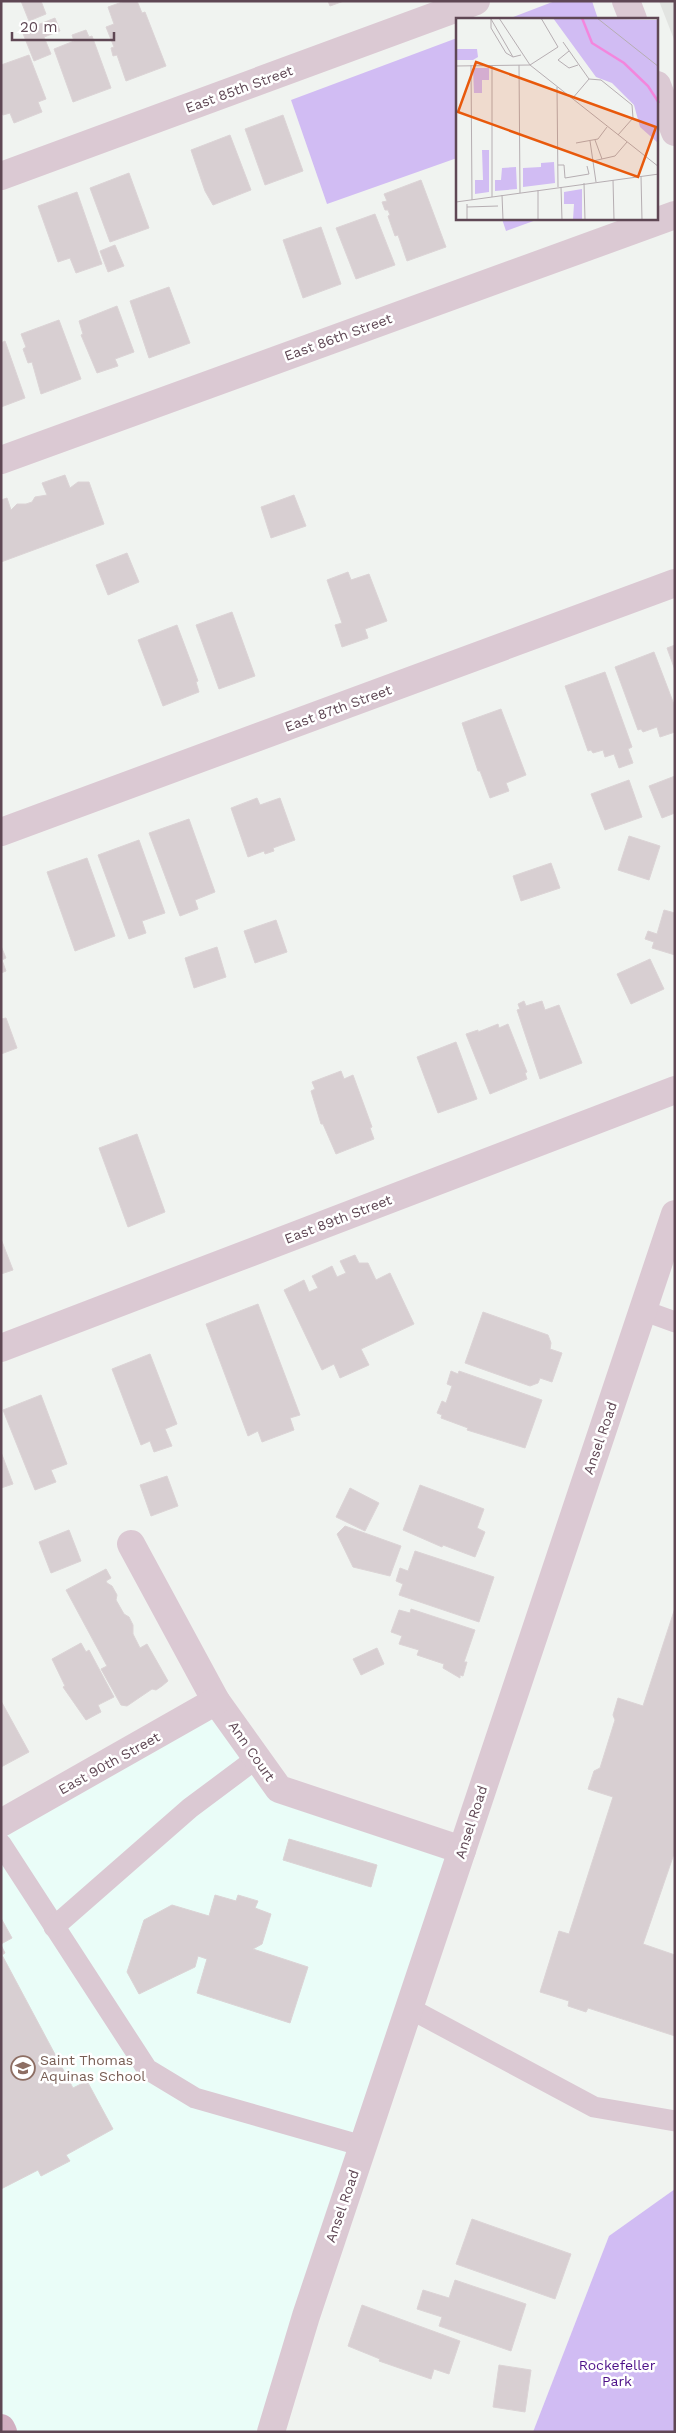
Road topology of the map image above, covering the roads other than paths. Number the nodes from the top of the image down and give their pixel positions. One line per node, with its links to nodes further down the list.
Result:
1 (476, 1): 6 (street, East 85th Street)
2 (626, 1): 3 (street)
3 (633, 18)
4 (658, 88): 5 (street)
5 (675, 132)
6 (1, 176)
7 (675, 215): 8 (street, East 86th Street)
8 (1, 460)
9 (675, 583): 10 (street, East 87th Street)
10 (1, 832)
11 (675, 1090): 15 (street, East 89th Street)
12 (675, 1214): 13 (street, Ansel Road)
13 (642, 1310): 14 (lane); 21 (street, Ansel Road)
14 (675, 1322)
15 (1, 1348)
16 (131, 1544): 17 (street, Ann Court)
17 (216, 1702): 18 (street, Ann Court); 19 (street, East 90th Street)
18 (257, 1758): 21 (street, Ann Court); 22 (lane)
19 (1, 1823)
20 (1, 1844): 22 (lane)
21 (462, 1850): 23 (street, Ansel Road)
22 (54, 1927): 25 (lane)
23 (409, 2008): 24 (lane); 25 (street, Ansel Road)
24 (675, 2121)
25 (363, 2146): 28 (street, Ansel Road)
26 (1, 2428): 27 (main road)
27 (3, 2432)
28 (271, 2432)

